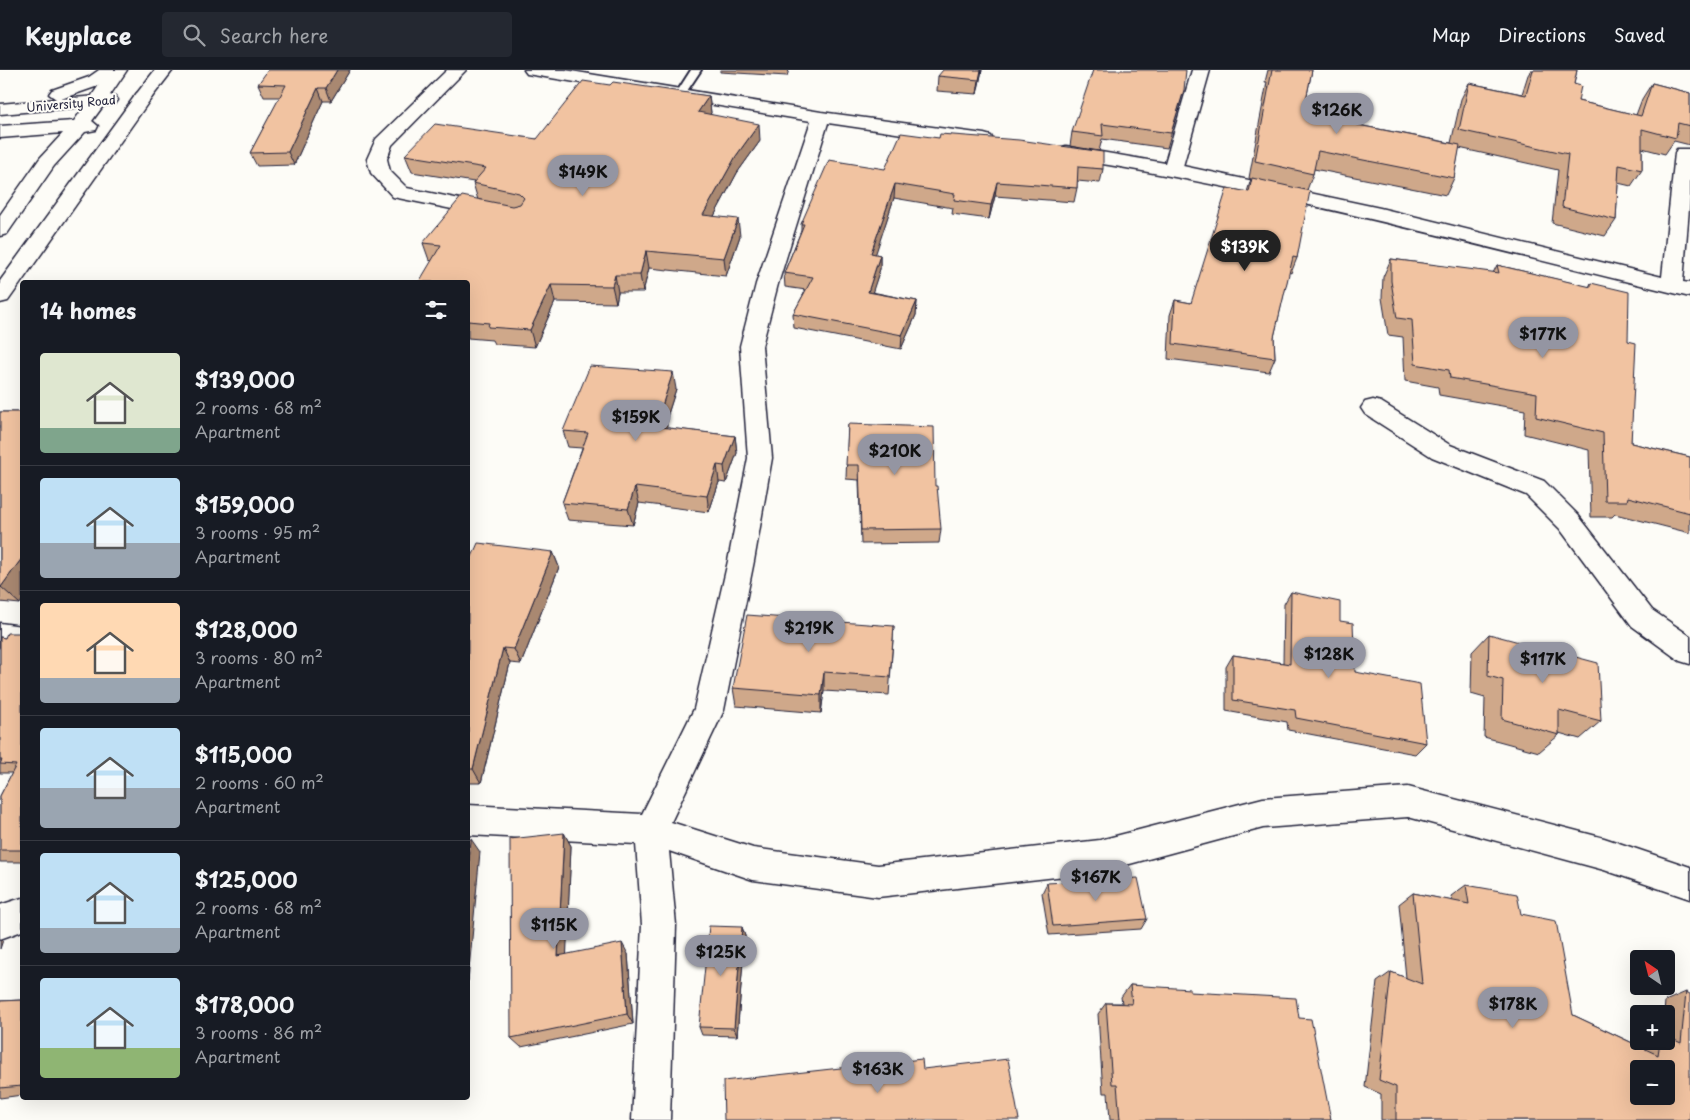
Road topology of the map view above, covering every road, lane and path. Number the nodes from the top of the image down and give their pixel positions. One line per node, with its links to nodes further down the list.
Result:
1 (111, 70): 11 (main road)
2 (118, 70): 10 (main road)
3 (164, 70): 9 (main road)
4 (457, 70): 22 (main road)
5 (533, 70): 8 (main road)
6 (696, 70): 8 (lane)
7 (1201, 70): 21 (main road)
8 (680, 95): 12 (main road)
9 (143, 97): 10 (main road, University Road); 13 (main road)
10 (98, 100): 11 (main road, University Road); 14 (main road)
11 (4, 109)
12 (820, 117): 17 (main road); 31 (main road)
13 (121, 125): 14 (main road, University Road); 25 (main road)
14 (80, 126): 15 (main road, University Road); 20 (main road)
15 (0, 132)
16 (0, 138): 20 (main road)
17 (998, 142)
18 (1047, 149): 21 (main road)
19 (1684, 153): 24 (main road)
20 (47, 162): 23 (main road)
21 (1174, 169): 24 (main road)
22 (507, 214)
23 (0, 230)
24 (1681, 288)
25 (0, 296)
26 (1373, 408): 29 (main road)
27 (0, 635): 28 (main road)
28 (20, 638)
29 (1690, 652)
30 (470, 820): 31 (main road)
31 (651, 830): 32 (main road); 35 (main road)
32 (1690, 883)
33 (20, 916): 34 (main road)
34 (0, 922)
35 (652, 1120)

